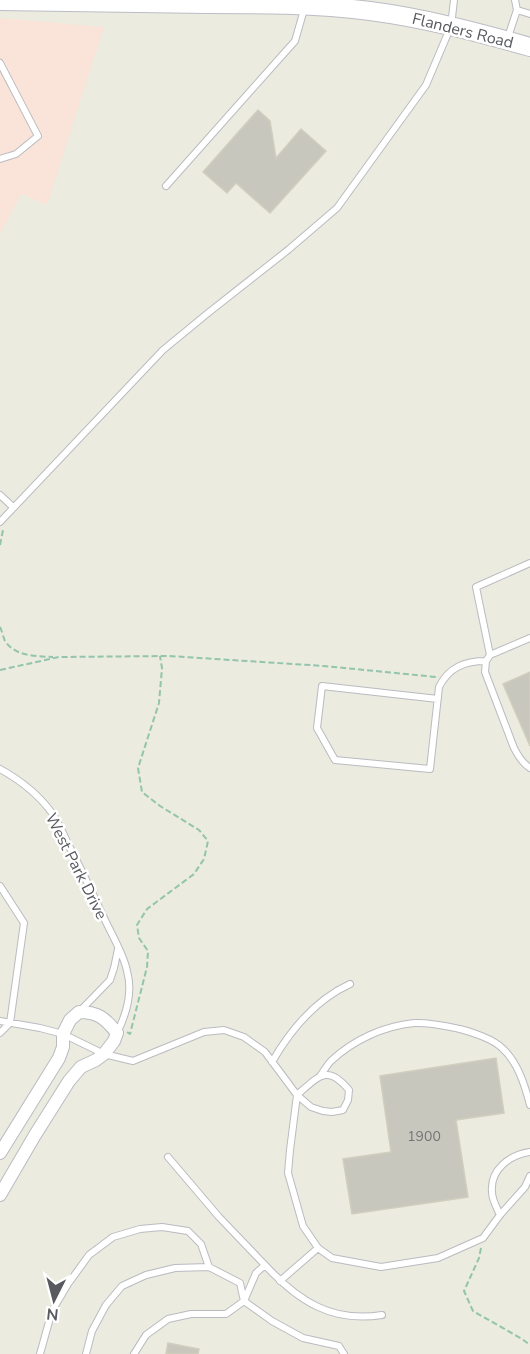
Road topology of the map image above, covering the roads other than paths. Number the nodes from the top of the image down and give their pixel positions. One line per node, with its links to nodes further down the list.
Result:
1 (454, 0): 10 (lane)
2 (515, 0): 8 (lane)
3 (47, 1): 4 (main road, Flanders Road); 5 (main road, Flanders Road)
4 (0, 2)
5 (236, 2): 6 (main road, Flanders Road)
6 (262, 2): 7 (main road, Flanders Road)
7 (305, 6): 10 (main road, Flanders Road); 15 (lane)
8 (517, 10): 9 (lane); 11 (lane)
9 (530, 14)
10 (452, 26): 11 (main road, Flanders Road); 17 (lane)
11 (507, 41): 12 (main road, Flanders Road)
12 (530, 47)
13 (0, 63): 14 (lane)
14 (0, 159)
15 (166, 186)
16 (0, 495): 17 (lane)
17 (14, 507): 18 (lane)
18 (0, 522)
19 (530, 563): 21 (lane)
20 (530, 638): 21 (lane)
21 (488, 658): 22 (lane); 23 (lane)
22 (438, 699): 22 (lane)
23 (530, 768)
24 (0, 769): 26 (lane, West Park Drive)
25 (0, 886): 30 (lane)
26 (118, 948): 28 (lane); 31 (lane, West Park Drive)
27 (350, 984): 35 (lane)
28 (79, 1012): 31 (street); 33 (street)
29 (0, 1022): 30 (lane)
30 (9, 1023): 32 (lane); 33 (lane)
31 (118, 1030): 34 (street, West Park Drive)
32 (0, 1032)
33 (63, 1034): 34 (lane); 40 (street)
34 (104, 1054): 35 (lane); 44 (street, West Park Drive)
35 (272, 1062): 37 (lane)
36 (320, 1076): 37 (lane); 37 (lane); 38 (lane)
37 (297, 1095): 46 (lane)
38 (530, 1106)
39 (530, 1152): 45 (lane)
40 (0, 1153)
41 (168, 1157): 47 (lane)
42 (530, 1176): 43 (lane)
43 (528, 1187): 45 (lane)
44 (0, 1195)
45 (500, 1215): 46 (lane)
46 (318, 1248): 49 (lane)
47 (266, 1265): 49 (lane); 50 (lane)
48 (209, 1267): 50 (lane); 52 (lane); 53 (lane)
49 (280, 1281): 51 (lane)
50 (244, 1301): 54 (lane); 55 (lane)
51 (382, 1315)
52 (40, 1354)
53 (86, 1354)
54 (134, 1354)
55 (344, 1354)

